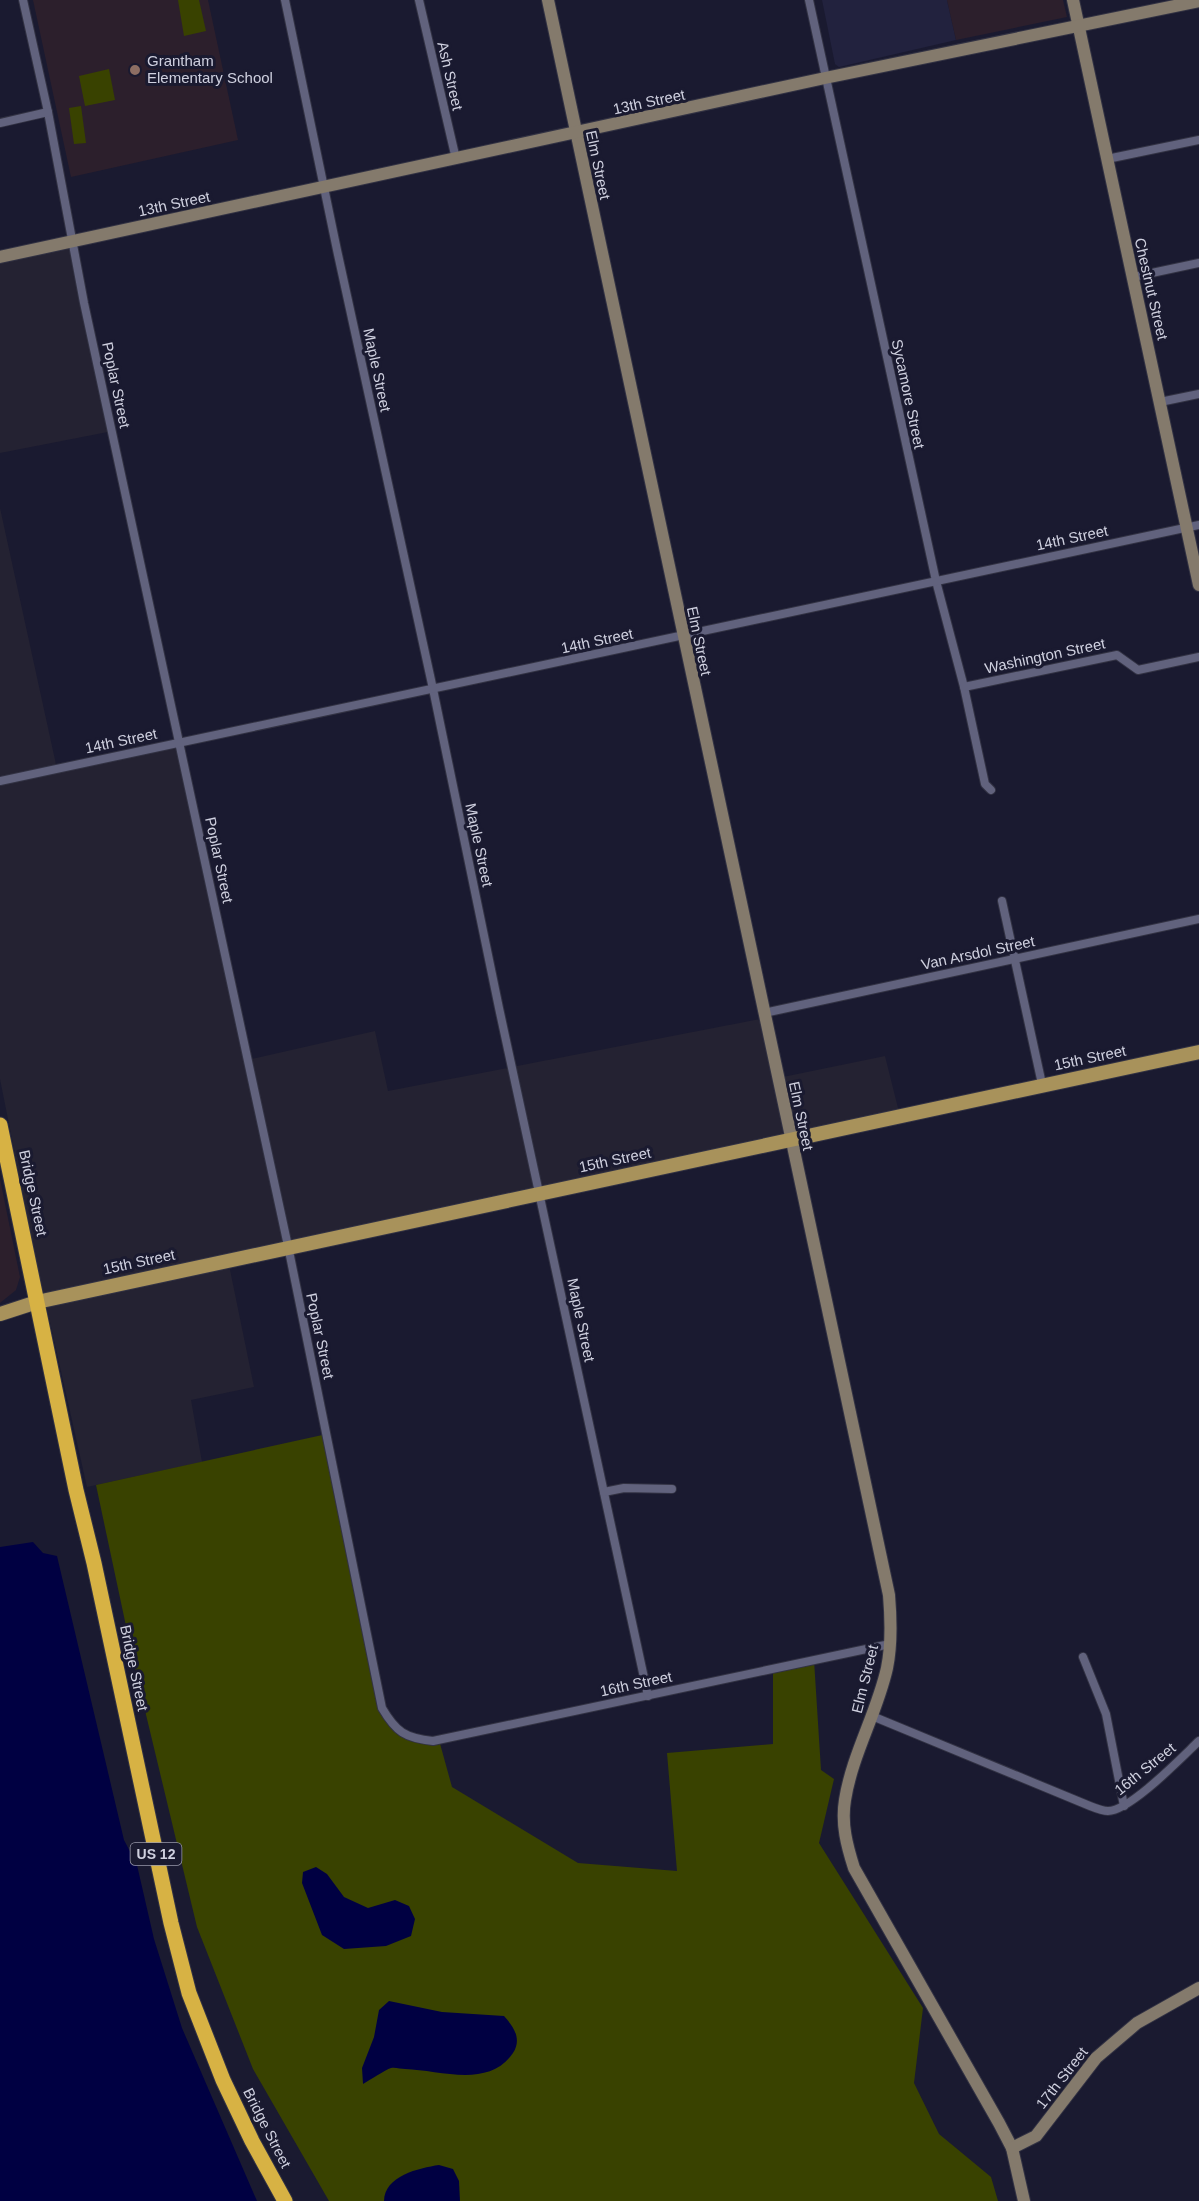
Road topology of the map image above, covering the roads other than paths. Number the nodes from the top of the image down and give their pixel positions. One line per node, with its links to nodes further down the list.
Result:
1 (23, 0): 10 (street, Poplar Street)
2 (285, 0): 16 (street, Maple Street)
3 (419, 0): 14 (street, Ash Street)
4 (548, 0): 12 (main road, Elm Street)
5 (809, 0): 9 (street, Sycamore Street)
6 (1073, 0): 8 (main road, Chestnut Street)
7 (1199, 1): 8 (main road, 13th Street)
8 (1078, 26): 9 (main road, 13th Street); 15 (main road, Chestnut Street)
9 (825, 78): 12 (main road, 13th Street); 24 (street, Sycamore Street)
10 (48, 112): 11 (street); 17 (street, Poplar Street)
11 (0, 123)
12 (576, 133): 14 (main road, 13th Street); 26 (main road, Elm Street)
13 (1199, 140): 15 (street)
14 (456, 159): 16 (main road, 13th Street)
15 (1107, 159): 20 (main road, Chestnut Street)
16 (324, 187): 17 (main road, 13th Street); 29 (street, Maple Street)
17 (72, 242): 18 (main road, 13th Street); 30 (street, Poplar Street)
18 (0, 257)
19 (1199, 262): 20 (street)
20 (1133, 277): 22 (main road, Chestnut Street)
21 (1199, 394): 22 (street)
22 (1160, 402): 23 (main road, Chestnut Street)
23 (1193, 527): 24 (street, 14th Street); 25 (main road, Chestnut Street)
24 (936, 581): 26 (street, 14th Street); 28 (street, Sycamore Street)
25 (1199, 585)
26 (683, 637): 29 (street, 14th Street); 36 (main road, Elm Street)
27 (1199, 657): 28 (street, Washington Street)
28 (964, 687): 32 (street, Sycamore Street)
29 (433, 689): 30 (street, 14th Street); 41 (street, Maple Street)
30 (180, 743): 31 (street, 14th Street); 42 (street, Poplar Street)
31 (0, 781)
32 (990, 790)
33 (1002, 901): 35 (street)
34 (1199, 919): 35 (street, Van Arsdol Street)
35 (1014, 959): 36 (street, Van Arsdol Street); 38 (street)
36 (764, 1013): 40 (main road, Elm Street)
37 (1199, 1052): 38 (main road, 15th Street)
38 (1042, 1084): 40 (main road, 15th Street)
39 (0, 1125): 43 (highway, Bridge Street / US 12)
40 (791, 1139): 41 (main road, 15th Street); 47 (main road, Elm Street)
41 (540, 1193): 42 (main road, 15th Street); 46 (street, Maple Street)
42 (288, 1246): 43 (main road, 15th Street); 51 (street, Poplar Street)
43 (37, 1302): 44 (main road, 15th Street); 56 (highway, Bridge Street / US 12)
44 (0, 1314)
45 (672, 1490): 46 (street)
46 (604, 1492): 49 (street, Maple Street)
47 (890, 1644): 49 (street, 16th Street); 50 (main road, Elm Street)
48 (1083, 1657): 53 (street)
49 (648, 1696): 51 (street, 16th Street)
50 (872, 1716): 53 (street, 16th Street); 55 (main road, Elm Street)
51 (392, 1724)
52 (1199, 1742): 53 (street, 16th Street)
53 (1124, 1806)
54 (1199, 1989): 55 (main road, 17th Street)
55 (1012, 2148): 57 (main road, Elm Street)
56 (285, 2201)
57 (1024, 2201)

